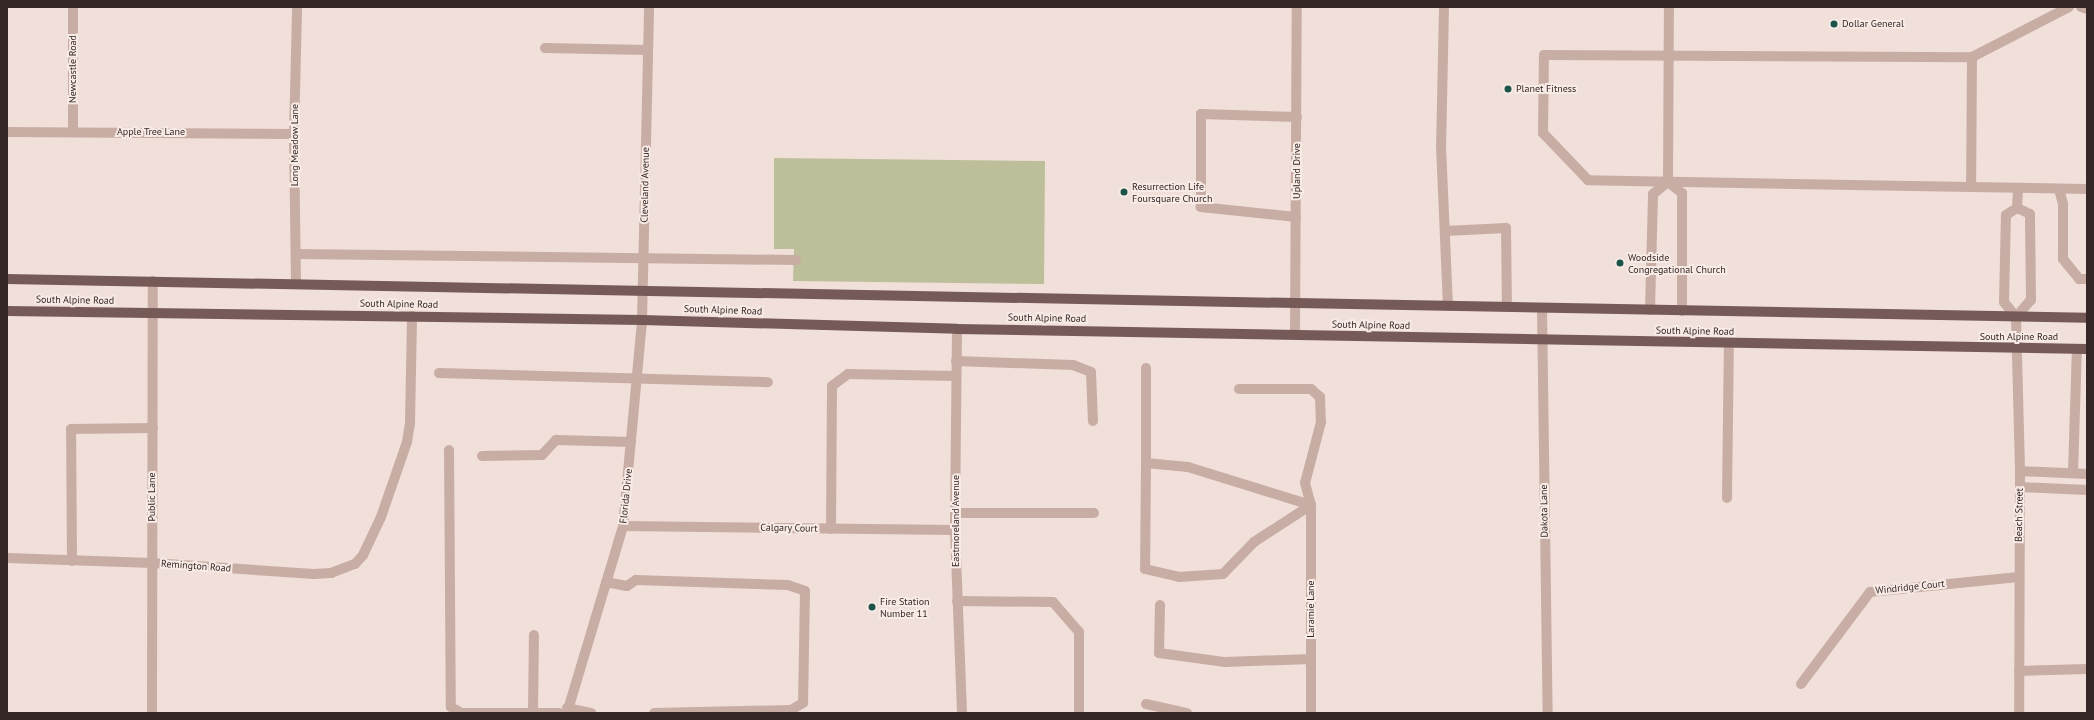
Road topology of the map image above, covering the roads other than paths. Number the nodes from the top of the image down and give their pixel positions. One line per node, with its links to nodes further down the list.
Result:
1 (73, 7): 16 (street, Newcastle Road)
2 (297, 7): 17 (street, Long Meadow Lane)
3 (649, 7): 11 (street, Cleveland Avenue)
4 (1297, 7): 14 (street, Upland Drive)
5 (1444, 7): 25 (street)
6 (1669, 7): 12 (street)
7 (2069, 7): 13 (street)
8 (2082, 7): 9 (street)
9 (2087, 9)
10 (545, 48): 11 (street)
11 (647, 50): 27 (street, Cleveland Avenue)
12 (1669, 55): 13 (street); 18 (street); 18 (street)
13 (1972, 57): 19 (street)
14 (1297, 117): 24 (street, Upland Drive); 24 (street)
15 (7, 132): 16 (street, Apple Tree Lane)
16 (73, 132): 17 (street, Apple Tree Lane)
17 (294, 134): 26 (street, Long Meadow Lane)
18 (1668, 182): 19 (street); 38 (street); 40 (street)
19 (1971, 186): 20 (street)
20 (2018, 188): 21 (street); 23 (street)
21 (2059, 189): 22 (street); 30 (street)
22 (2087, 189)
23 (2017, 208): 43 (street); 43 (street)
24 (1296, 217): 34 (street, Upland Drive)
25 (1445, 231): 35 (street); 36 (street)
26 (296, 254): 27 (street); 32 (street, Long Meadow Lane)
27 (643, 259): 28 (street); 33 (street, Cleveland Avenue)
28 (796, 260)
29 (7, 279): 31 (main road, South Alpine Road)
30 (2087, 279)
31 (153, 281): 32 (main road, South Alpine Road); 41 (street, Public Lane)
32 (296, 282): 33 (main road, South Alpine Road)
33 (643, 289): 34 (main road, South Alpine Road); 45 (street, Cleveland Avenue)
34 (1296, 303): 35 (main road, South Alpine Road); 47 (street, Upland Drive)
35 (1448, 306): 36 (main road, South Alpine Road)
36 (1507, 307): 37 (main road, South Alpine Road)
37 (1542, 308): 38 (main road, South Alpine Road); 48 (street, Dakota Lane)
38 (1650, 310): 40 (main road, South Alpine Road)
39 (7, 311): 41 (main road, South Alpine Road)
40 (1682, 311): 43 (main road, South Alpine Road)
41 (153, 313): 42 (main road, South Alpine Road); 62 (street, Public Lane)
42 (412, 316): 45 (main road, South Alpine Road); 81 (street, Remington Road)
43 (2016, 317): 44 (main road, South Alpine Road); 50 (street, Beach Street)
44 (2087, 318)
45 (642, 320): 46 (main road, South Alpine Road); 56 (street, Florida Drive)
46 (957, 328): 47 (main road, South Alpine Road); 52 (street, Eastmoreland Avenue)
47 (1295, 335): 48 (main road, South Alpine Road)
48 (1543, 339): 49 (main road, South Alpine Road); 101 (street, Dakota Lane)
49 (1729, 343): 50 (main road, South Alpine Road); 72 (street)
50 (2016, 349): 51 (main road, South Alpine Road); 67 (street, Beach Street)
51 (2082, 349): 58 (street)
52 (956, 361): 55 (street, Eastmoreland Avenue); 61 (street)
53 (1146, 368): 66 (street)
54 (439, 373): 56 (street)
55 (956, 376): 74 (street, Eastmoreland Avenue); 77 (street)
56 (636, 380): 57 (street); 63 (street, Florida Drive)
57 (768, 382)
58 (2076, 383): 59 (street); 68 (street)
59 (2087, 383)
60 (1239, 389): 73 (street, Laramie Lane)
61 (1093, 421)
62 (153, 428): 80 (street); 81 (street, Public Lane)
63 (631, 442): 65 (street); 76 (street, Florida Drive)
64 (449, 450): 94 (street)
65 (482, 456)
66 (1146, 463): 73 (street); 73 (street)
67 (2020, 471): 68 (street); 70 (street, Beach Street)
68 (2072, 473): 69 (street)
69 (2087, 474)
70 (2020, 487): 71 (street); 82 (street, Beach Street)
71 (2087, 490)
72 (1727, 498)
73 (1311, 505): 87 (street, Laramie Lane)
74 (955, 513): 75 (street); 78 (street, Eastmoreland Avenue)
75 (1094, 513)
76 (623, 526): 77 (street, Calgary Court); 83 (street, Florida Drive)
77 (831, 529): 78 (street, Calgary Court)
78 (955, 530): 84 (street, Eastmoreland Avenue)
79 (7, 558): 80 (street, Remington Road)
80 (72, 561): 81 (street, Remington Road)
81 (152, 563): 93 (street, Public Lane)
82 (2018, 577): 89 (street, Beach Street); 90 (street, Windridge Court)
83 (606, 582): 92 (street, Florida Drive); 96 (street)
84 (957, 601): 97 (street, Eastmoreland Avenue); 98 (street)
85 (1160, 605): 87 (street)
86 (534, 636): 94 (street)
87 (1311, 659): 100 (street, Laramie Lane)
88 (2087, 669): 89 (street)
89 (2018, 671): 102 (street, Beach Street)
90 (1801, 684)
91 (1146, 704): 99 (street)
92 (564, 711): 94 (street); 95 (street)
93 (152, 713)
94 (533, 713)
95 (591, 713)
96 (654, 713)
97 (962, 713)
98 (1079, 713)
99 (1187, 713)
100 (1311, 713)
101 (1548, 713)
102 (2019, 713)

